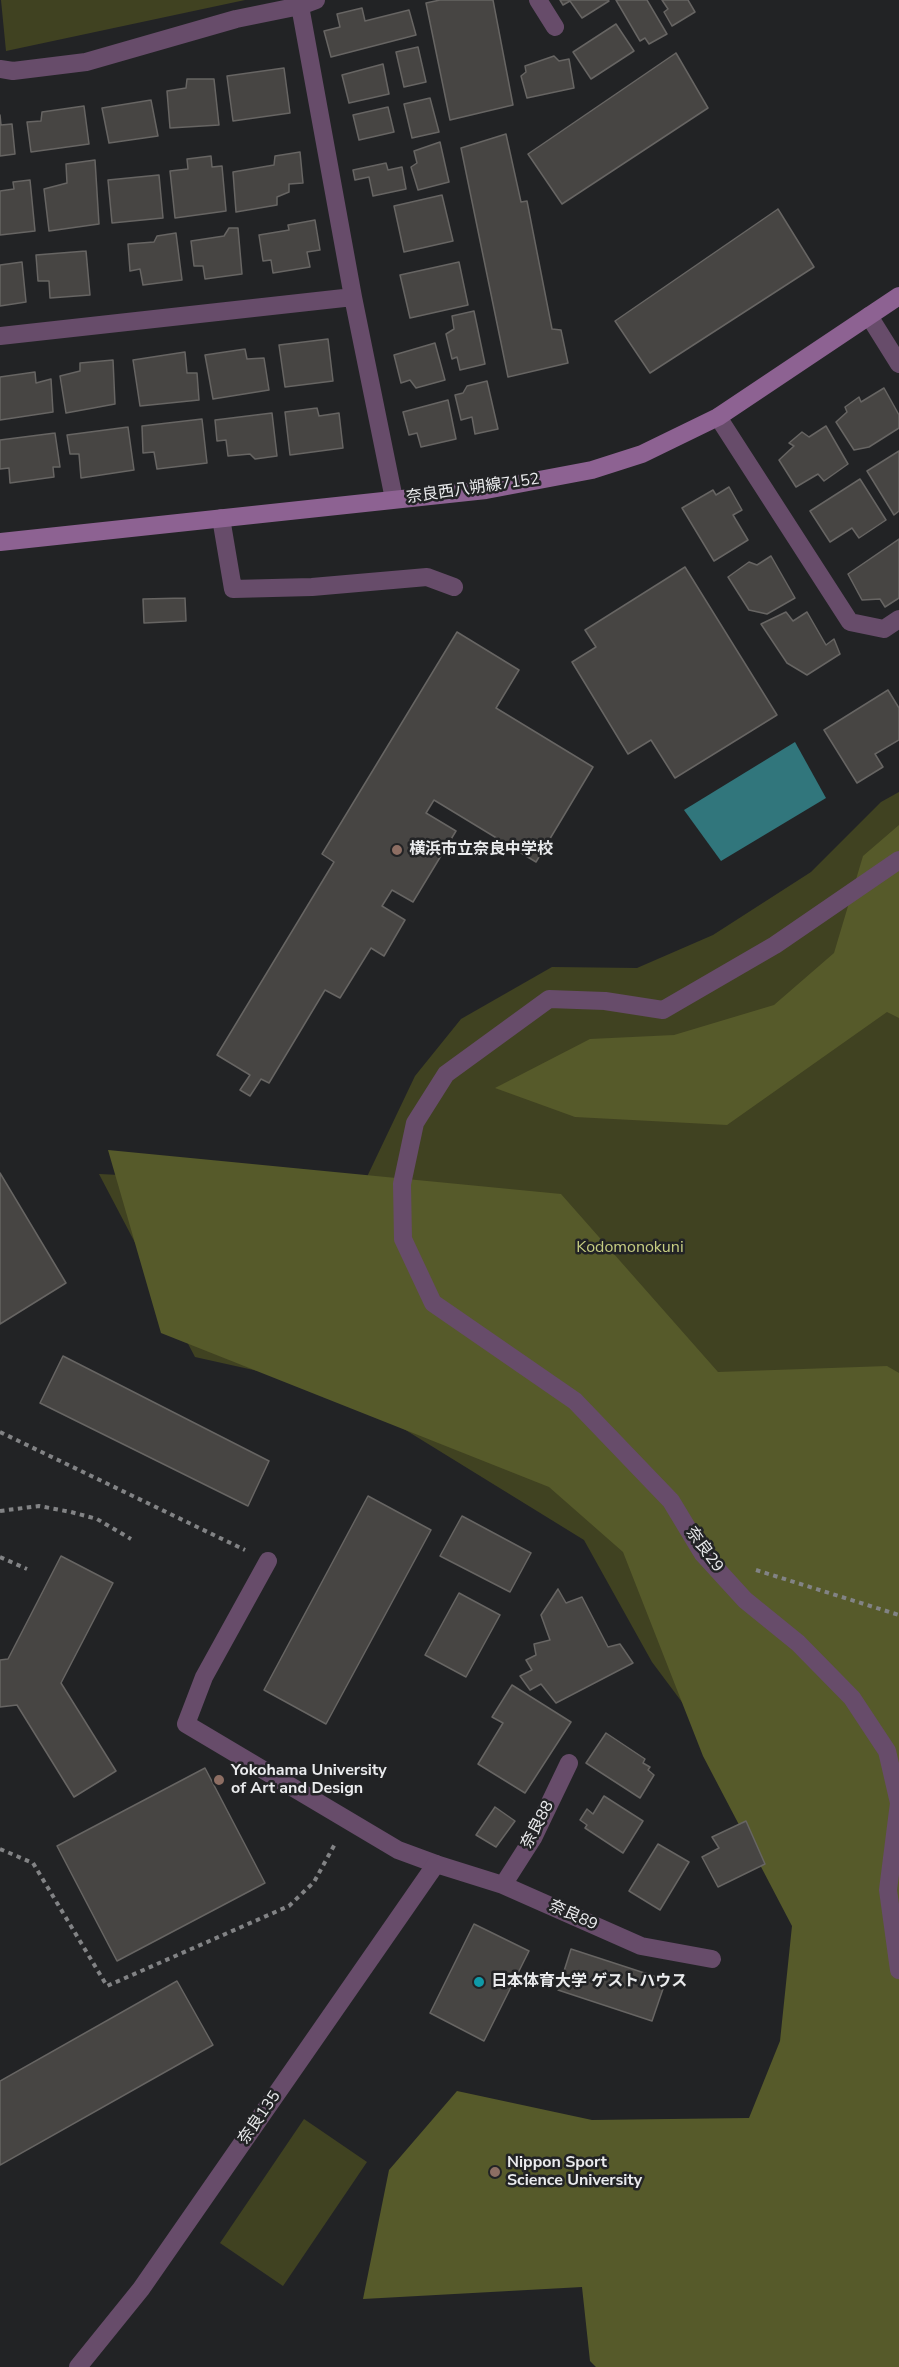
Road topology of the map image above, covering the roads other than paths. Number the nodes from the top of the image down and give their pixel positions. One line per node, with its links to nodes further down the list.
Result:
1 (538, 0): 3 (street)
2 (308, 3): 4 (street); 6 (street)
3 (555, 27)
4 (0, 69)
5 (899, 296): 7 (street, 奈良西八朔線7152)
6 (353, 297): 8 (street); 11 (street)
7 (869, 316): 9 (street); 10 (street, 奈良西八朔線7152)
8 (0, 336)
9 (899, 364)
10 (718, 417): 11 (street, 奈良西八朔線7152); 15 (street)
11 (394, 499): 12 (street, 奈良西八朔線7152)
12 (221, 518): 13 (street, 奈良西八朔線7152); 14 (street)
13 (0, 542)
14 (454, 587)
15 (899, 619)
16 (899, 860): 22 (street, 奈良29)
17 (268, 1561): 19 (street, 奈良89)
18 (569, 1762): 20 (street, 奈良88)
19 (436, 1864): 20 (street, 奈良89); 23 (street, 奈良135)
20 (502, 1885): 21 (street, 奈良89)
21 (712, 1959)
22 (899, 1970)
23 (78, 2367)

